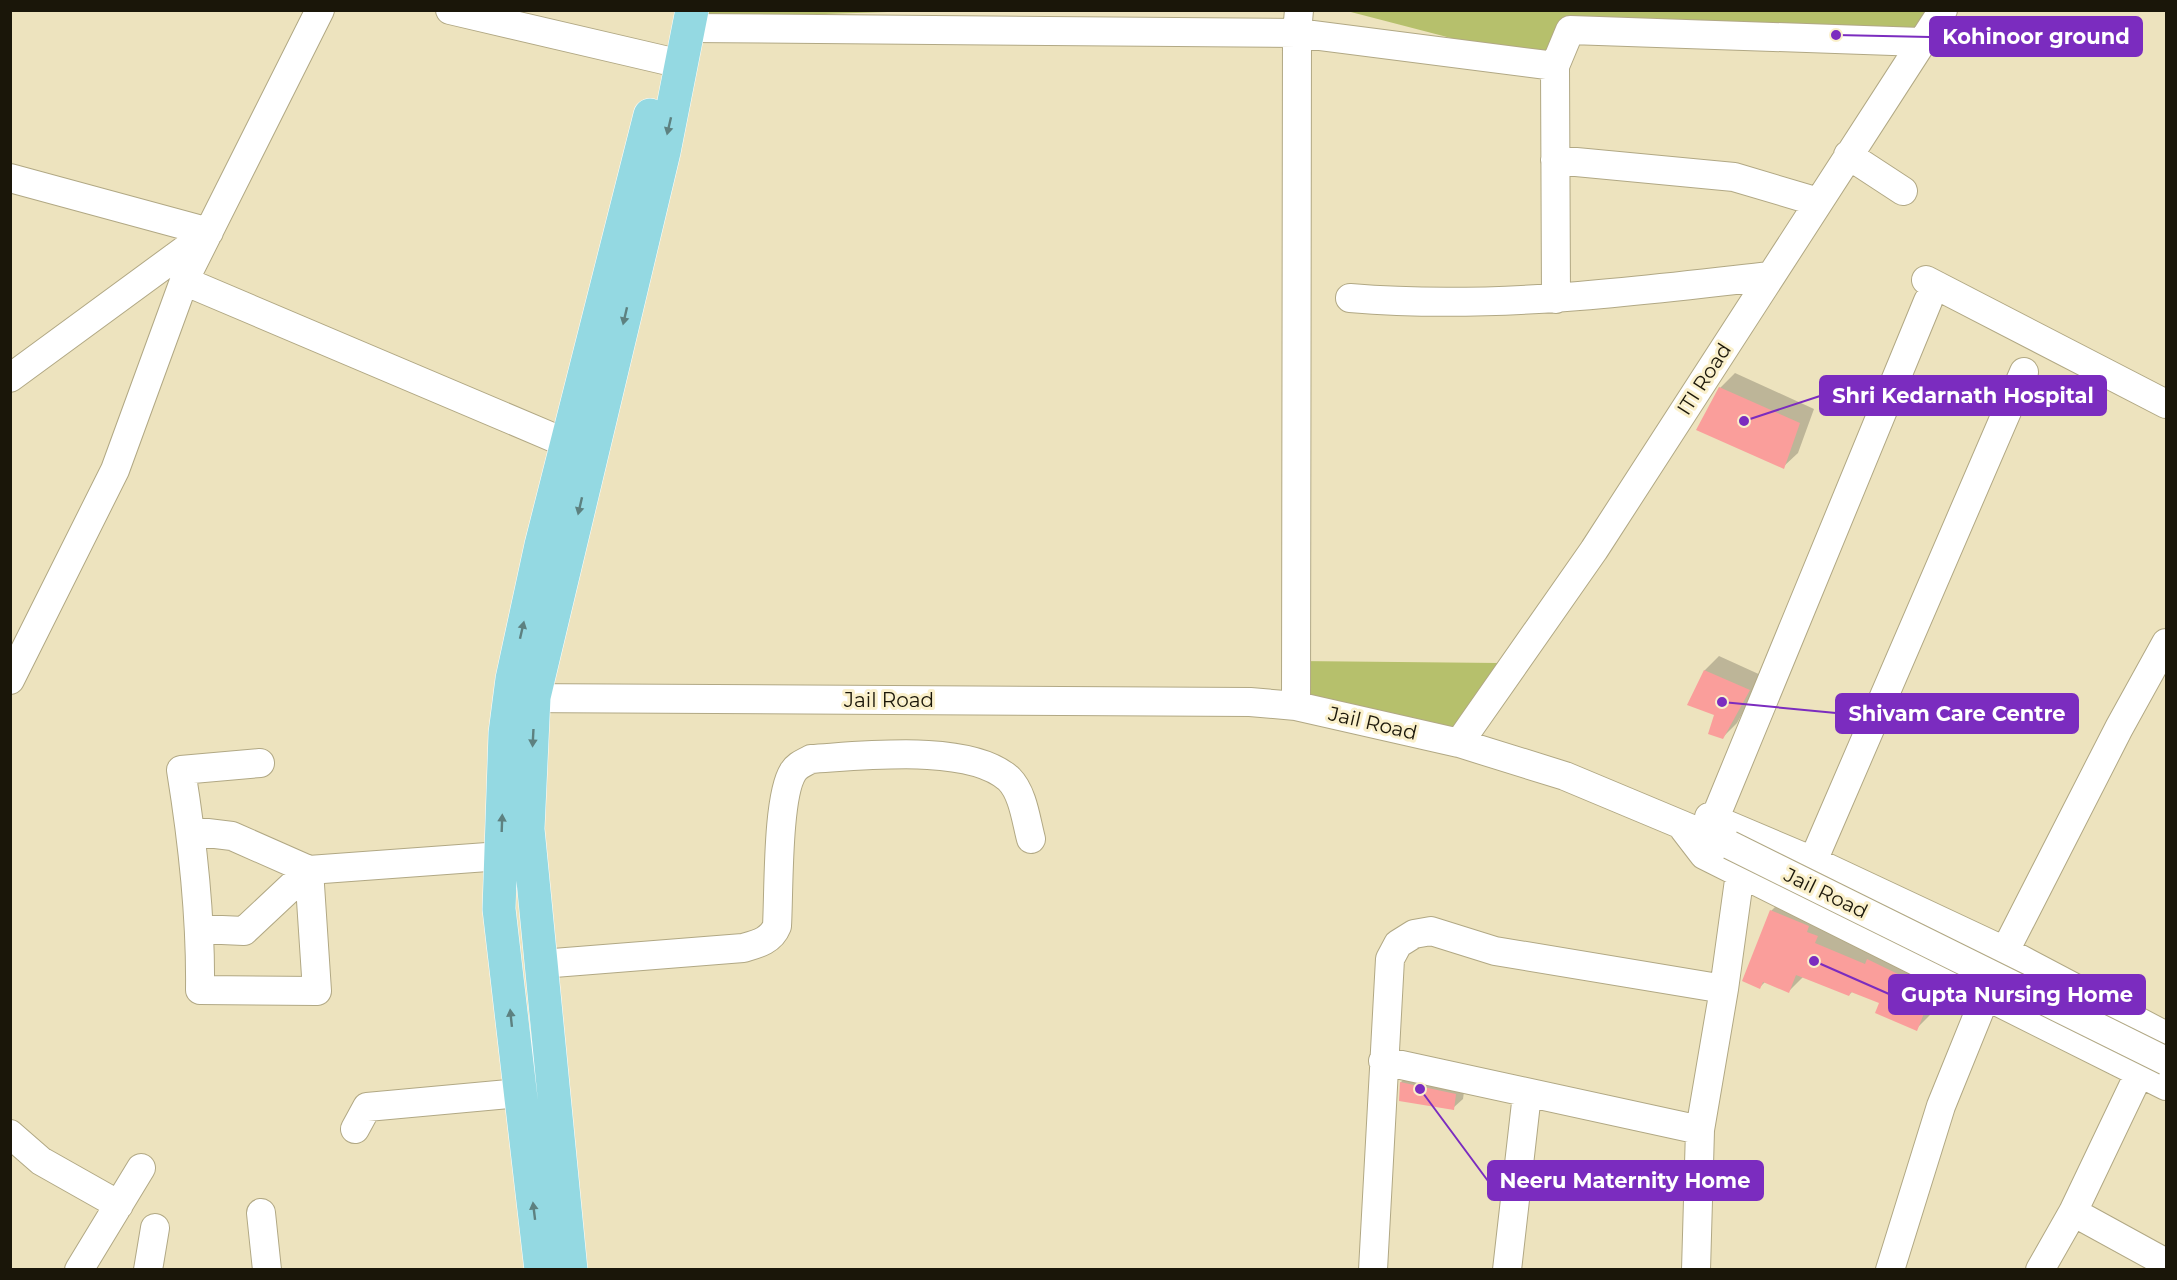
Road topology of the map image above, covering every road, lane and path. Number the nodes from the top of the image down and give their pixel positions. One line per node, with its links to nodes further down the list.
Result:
1 (320, 10): 14 (street)
2 (450, 10): 7 (street)
3 (1943, 10): 6 (street, ITI Road)
4 (691, 19): 5 (street); 7 (main road); 25 (main road, one-way to 25)
5 (1298, 22): 8 (street); 26 (street)
6 (1921, 42): 8 (street); 9 (street, ITI Road)
7 (664, 60): 22 (main road)
8 (1555, 66): 10 (street)
9 (1848, 155): 12 (street); 13 (street, ITI Road)
10 (1555, 160): 13 (street); 18 (street)
11 (10, 178): 14 (street)
12 (1903, 191)
13 (1818, 202): 15 (street, ITI Road)
14 (209, 232): 16 (street); 20 (street)
15 (1770, 276): 18 (street); 27 (street, ITI Road)
16 (184, 281): 22 (street); 24 (street)
17 (1350, 298): 18 (street)
18 (1556, 299)
19 (2024, 372): 34 (street)
20 (10, 378)
21 (2166, 404): 29 (street)
22 (566, 443): 25 (main road, one-way to 22)
23 (2166, 643): 38 (street)
24 (10, 680)
25 (522, 698): 26 (street, Jail Road); 33 (main road, one-way to 25); 39 (main road, one-way to 39)
26 (1296, 706): 27 (street, Jail Road)
27 (1459, 743): 30 (street, Jail Road)
28 (260, 763): 31 (street)
29 (1714, 818): 30 (street); 34 (street)
30 (1670, 820): 36 (street); 44 (street, Jail Road, bridge)
31 (190, 831): 35 (street); 37 (street)
32 (1031, 839): 39 (street)
33 (501, 856): 35 (street); 47 (main road, one-way to 33)
34 (1812, 861): 38 (street)
35 (309, 870): 37 (street); 37 (street)
36 (1740, 873): 40 (street); 41 (street)
37 (200, 929)
38 (2005, 951): 42 (street)
39 (541, 964): 62 (main road)
40 (1724, 989): 43 (street); 50 (street)
41 (1986, 995): 45 (street); 66 (street)
42 (2165, 1031): 45 (street)
43 (1383, 1061): 48 (street); 63 (street)
44 (2166, 1061)
45 (2139, 1072): 46 (street); 54 (street)
46 (2166, 1086)
47 (520, 1094): 49 (street); 61 (main road, one-way to 47)
48 (1527, 1094): 50 (street); 64 (street)
49 (355, 1129)
50 (1700, 1130): 65 (street)
51 (10, 1134): 53 (street)
52 (141, 1168): 53 (street)
53 (119, 1205): 58 (street)
54 (2073, 1212): 57 (street); 67 (street)
55 (261, 1213): 60 (street)
56 (154, 1228): 59 (street)
57 (2166, 1263)
58 (79, 1269)
59 (148, 1269)
60 (267, 1269)
61 (541, 1269)
62 (571, 1269)
63 (1373, 1269)
64 (1507, 1269)
65 (1696, 1269)
66 (1890, 1269)
67 (2040, 1269)

